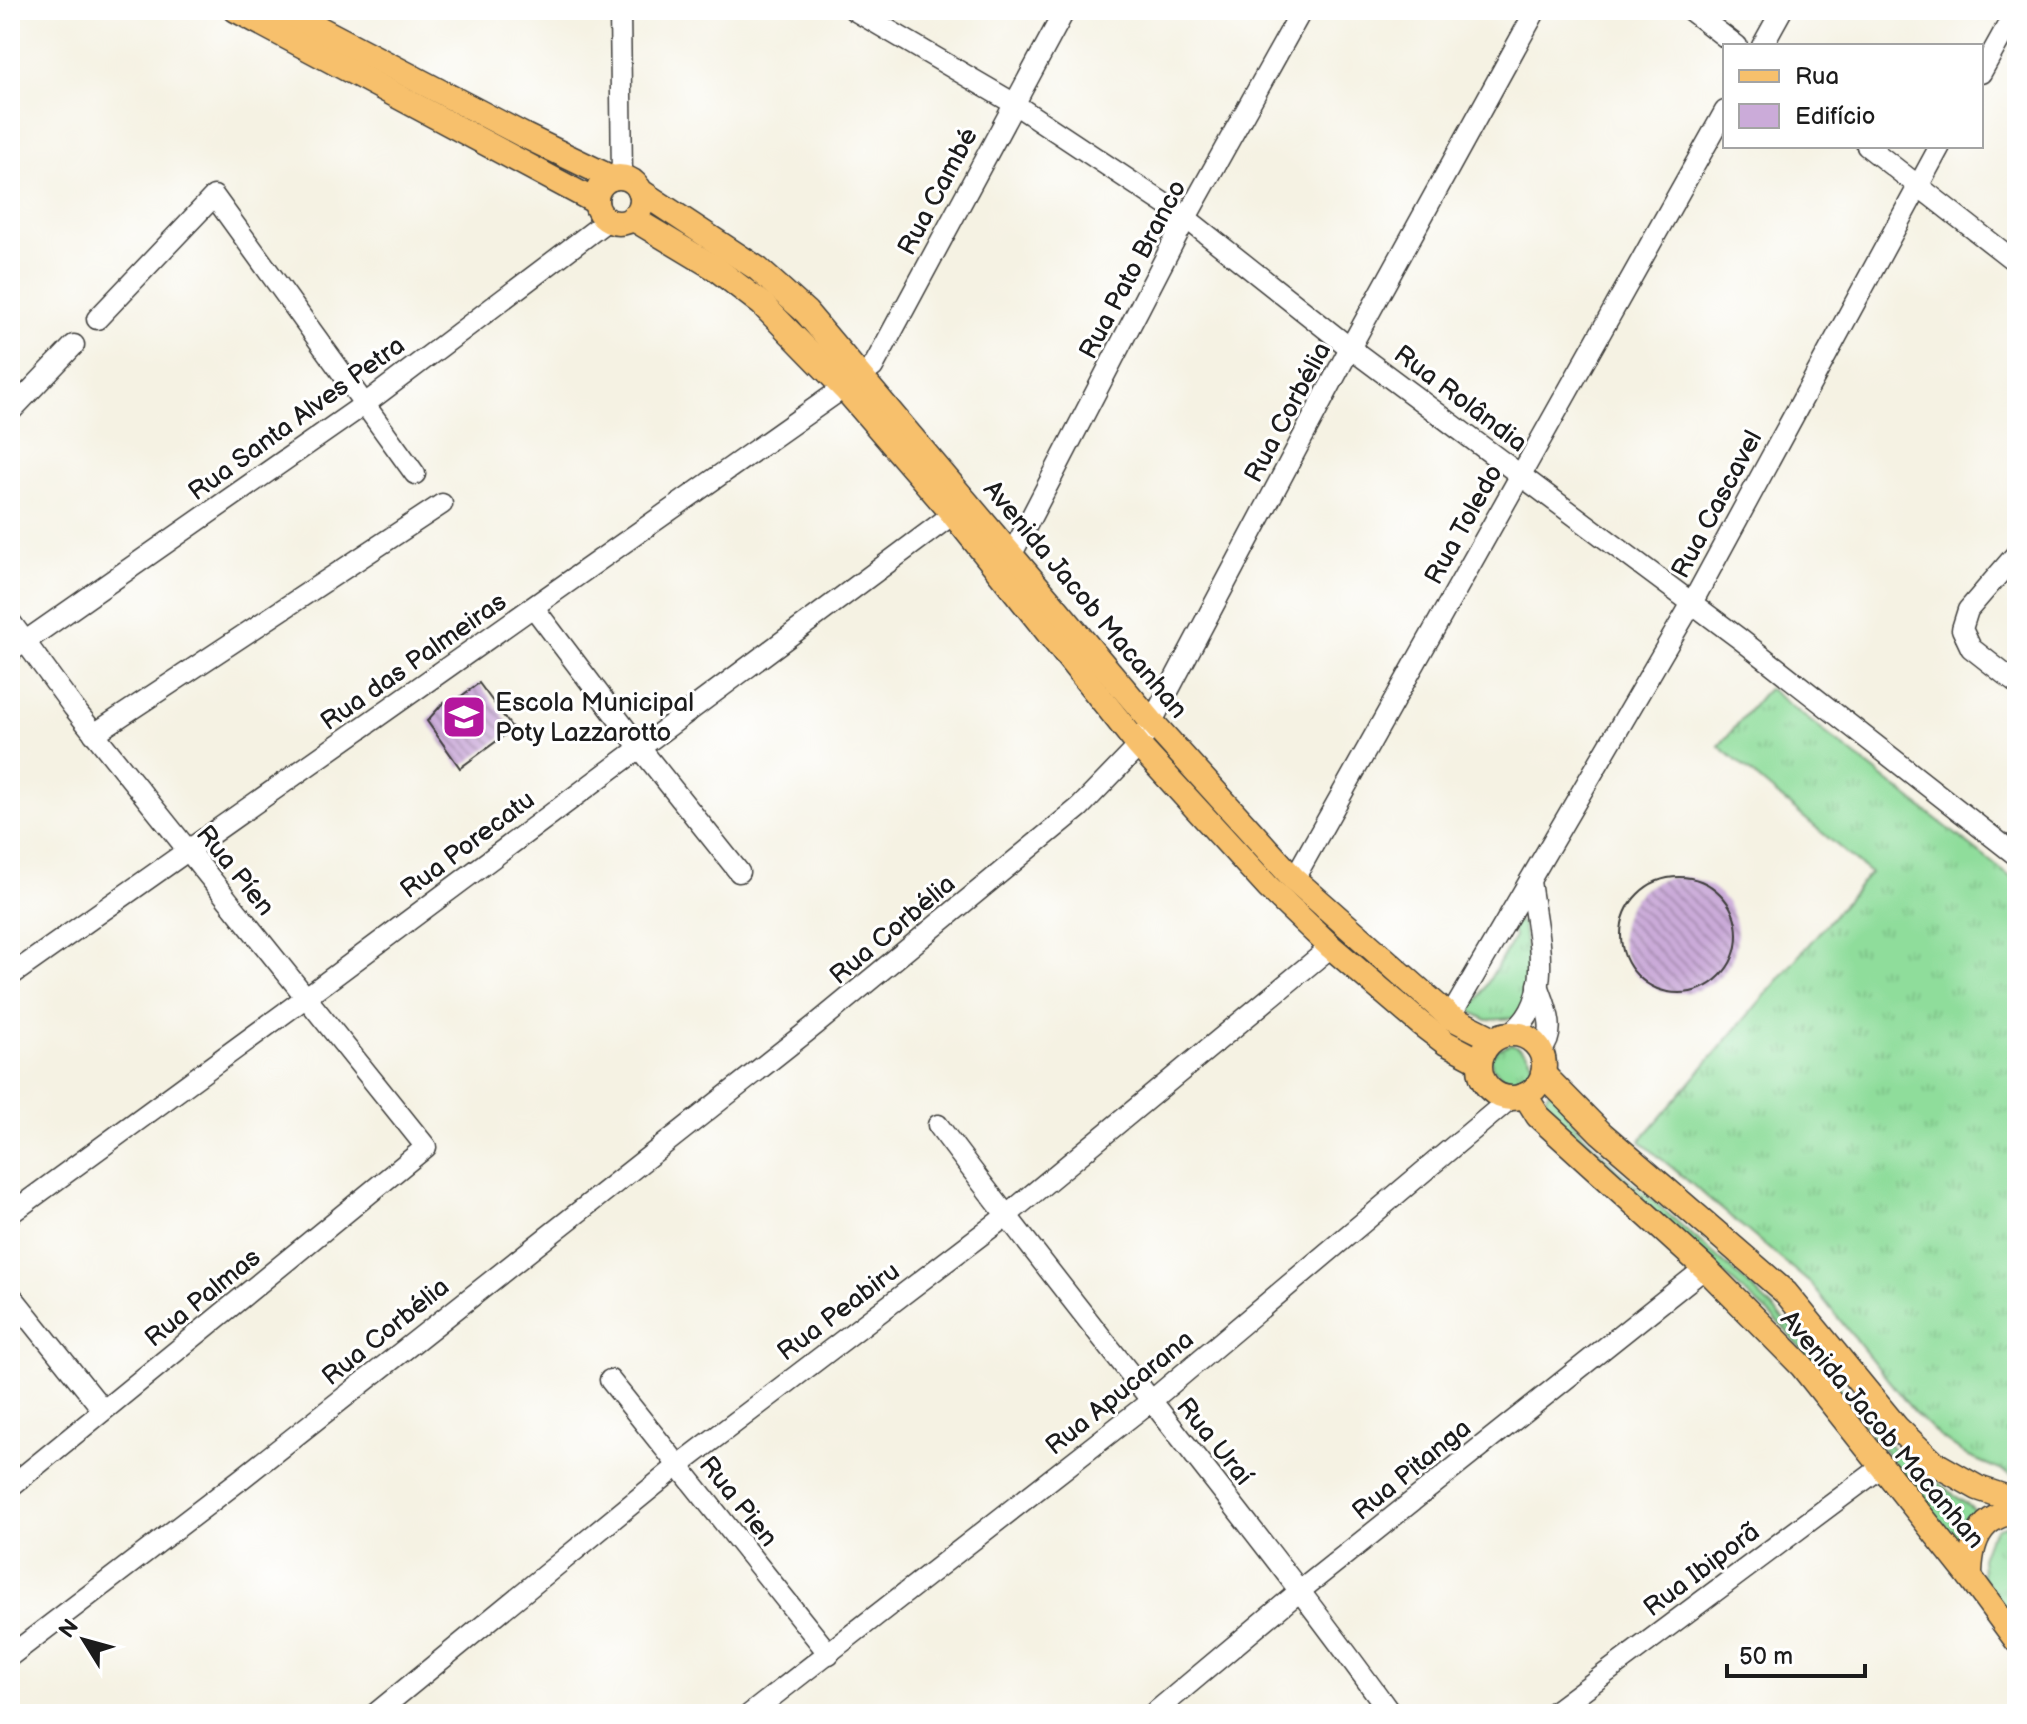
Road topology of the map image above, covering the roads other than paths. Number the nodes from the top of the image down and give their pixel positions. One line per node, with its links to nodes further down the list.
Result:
1 (236, 10): 20 (main road)
2 (284, 10): 18 (main road, Avenida Jacob Macanhan)
3 (620, 10): 18 (street)
4 (854, 10): 14 (street, Rua Rolândia)
5 (1065, 10): 14 (street, Rua Cambé)
6 (1302, 10): 22 (street, Rua Pato Branco)
7 (1536, 10): 26 (street, Rua Corbélia)
8 (1690, 10): 11 (street)
9 (1782, 10): 12 (street)
10 (2016, 10): 13 (street)
11 (1734, 44)
12 (1763, 44)
13 (1983, 69)
14 (1013, 103): 22 (street, Rua Rolândia); 27 (street, Rua Cambé)
15 (1723, 115): 31 (street, Rua Toledo)
16 (1870, 148): 19 (street)
17 (1939, 148): 19 (street, Rua Cascavel)
18 (624, 182): 20 (main road); 21 (main road); 27 (main road, Avenida Jacob Macanhan)
19 (1918, 185): 23 (street); 36 (street, Rua Cascavel)
20 (602, 211): 21 (main road); 28 (street, Rua Santa Alves Petra)
21 (632, 218): 27 (main road, Avenida Jacob Macanhan)
22 (1186, 218): 26 (street, Rua Rolândia); 35 (street, Rua Pato Branco)
23 (2017, 263)
24 (97, 319): 28 (street)
25 (74, 345): 29 (street)
26 (1350, 348): 31 (street, Rua Rolândia); 41 (street, Rua Corbélia)
27 (854, 382): 33 (main road, Avenida Jacob Macanhan); 35 (main road, Avenida Jacob Macanhan); 37 (street, Rua das Palmeiras)
28 (365, 404): 30 (street); 39 (street, Rua Santa Alves Petra)
29 (10, 412)
30 (415, 474)
31 (1521, 476): 36 (street, Rua Rolândia); 48 (street, Rua Toledo)
32 (442, 504): 42 (street)
33 (953, 514): 43 (main road, Avenida Jacob Macanhan); 44 (street, Rua Porecatu)
34 (2017, 553): 40 (street)
35 (1012, 554): 41 (main road, Avenida Jacob Macanhan)
36 (1692, 603): 46 (street, Rua Rolândia); 49 (street, Rua Cascavel)
37 (534, 608): 44 (street); 45 (street, Rua das Palmeiras)
38 (10, 621): 39 (street, Rua Píen)
39 (17, 647): 42 (street, Rua Píen)
40 (2017, 684)
41 (1151, 721): 43 (street, Rua Corbélia); 48 (main road, Avenida Jacob Macanhan)
42 (94, 734): 45 (street, Rua Píen)
43 (1139, 746): 50 (main road, Avenida Jacob Macanhan); 77 (street, Rua Corbélia)
44 (640, 748): 47 (street); 53 (street, Rua Porecatu)
45 (188, 851): 51 (street, Rua das Palmeiras); 53 (street, Rua Píen)
46 (2017, 856)
47 (739, 872)
48 (1294, 879): 54 (main road, Avenida Jacob Macanhan)
49 (1530, 881): 52 (street); 54 (street, Rua Cascavel)
50 (1331, 947): 56 (main road, Avenida Jacob Macanhan); 62 (street, Rua Peabiru)
51 (10, 976)
52 (1538, 985): 55 (street); 57 (street)
53 (305, 998): 60 (street, Rua Píen); 61 (street, Rua Porecatu)
54 (1450, 1017): 55 (main road, Avenida Jacob Macanhan)
55 (1501, 1036): 56 (main road); 57 (main road)
56 (1480, 1061): 58 (main road)
57 (1542, 1063): 58 (main road); 71 (main road, Avenida Jacob Macanhan)
58 (1518, 1097): 63 (main road, Avenida Jacob Macanhan); 66 (street, Rua Apucarana)
59 (938, 1125): 62 (street, Rua Uraí)
60 (426, 1147): 67 (street, Rua Palmas)
61 (10, 1214)
62 (1006, 1216): 66 (street, Rua Uraí); 68 (street, Rua Peabiru)
63 (1705, 1268): 69 (main road, Avenida Jacob Macanhan); 74 (street, Rua Pitanga)
64 (10, 1294): 67 (street)
65 (610, 1380): 68 (street, Rua Pien)
66 (1151, 1401): 74 (street, Rua Uraí); 76 (street, Rua Apucarana)
67 (103, 1410): 70 (street, Rua Palmas)
68 (678, 1466): 76 (street, Rua Pien); 78 (street, Rua Peabiru)
69 (1883, 1466): 73 (main road, Avenida Jacob Macanhan); 82 (street, Rua Ibiporã)
70 (10, 1487)
71 (2017, 1501)
72 (2017, 1512): 73 (main road)
73 (1970, 1577): 75 (main road, Avenida Jacob Macanhan)
74 (1301, 1590): 80 (street, Rua Pitanga); 81 (street, Rua Uraí)
75 (2017, 1641)
76 (829, 1654): 79 (street, Rua Apucarana)
77 (10, 1656)
78 (375, 1714)
79 (750, 1714)
80 (1153, 1714)
81 (1391, 1714)
82 (1551, 1714)

